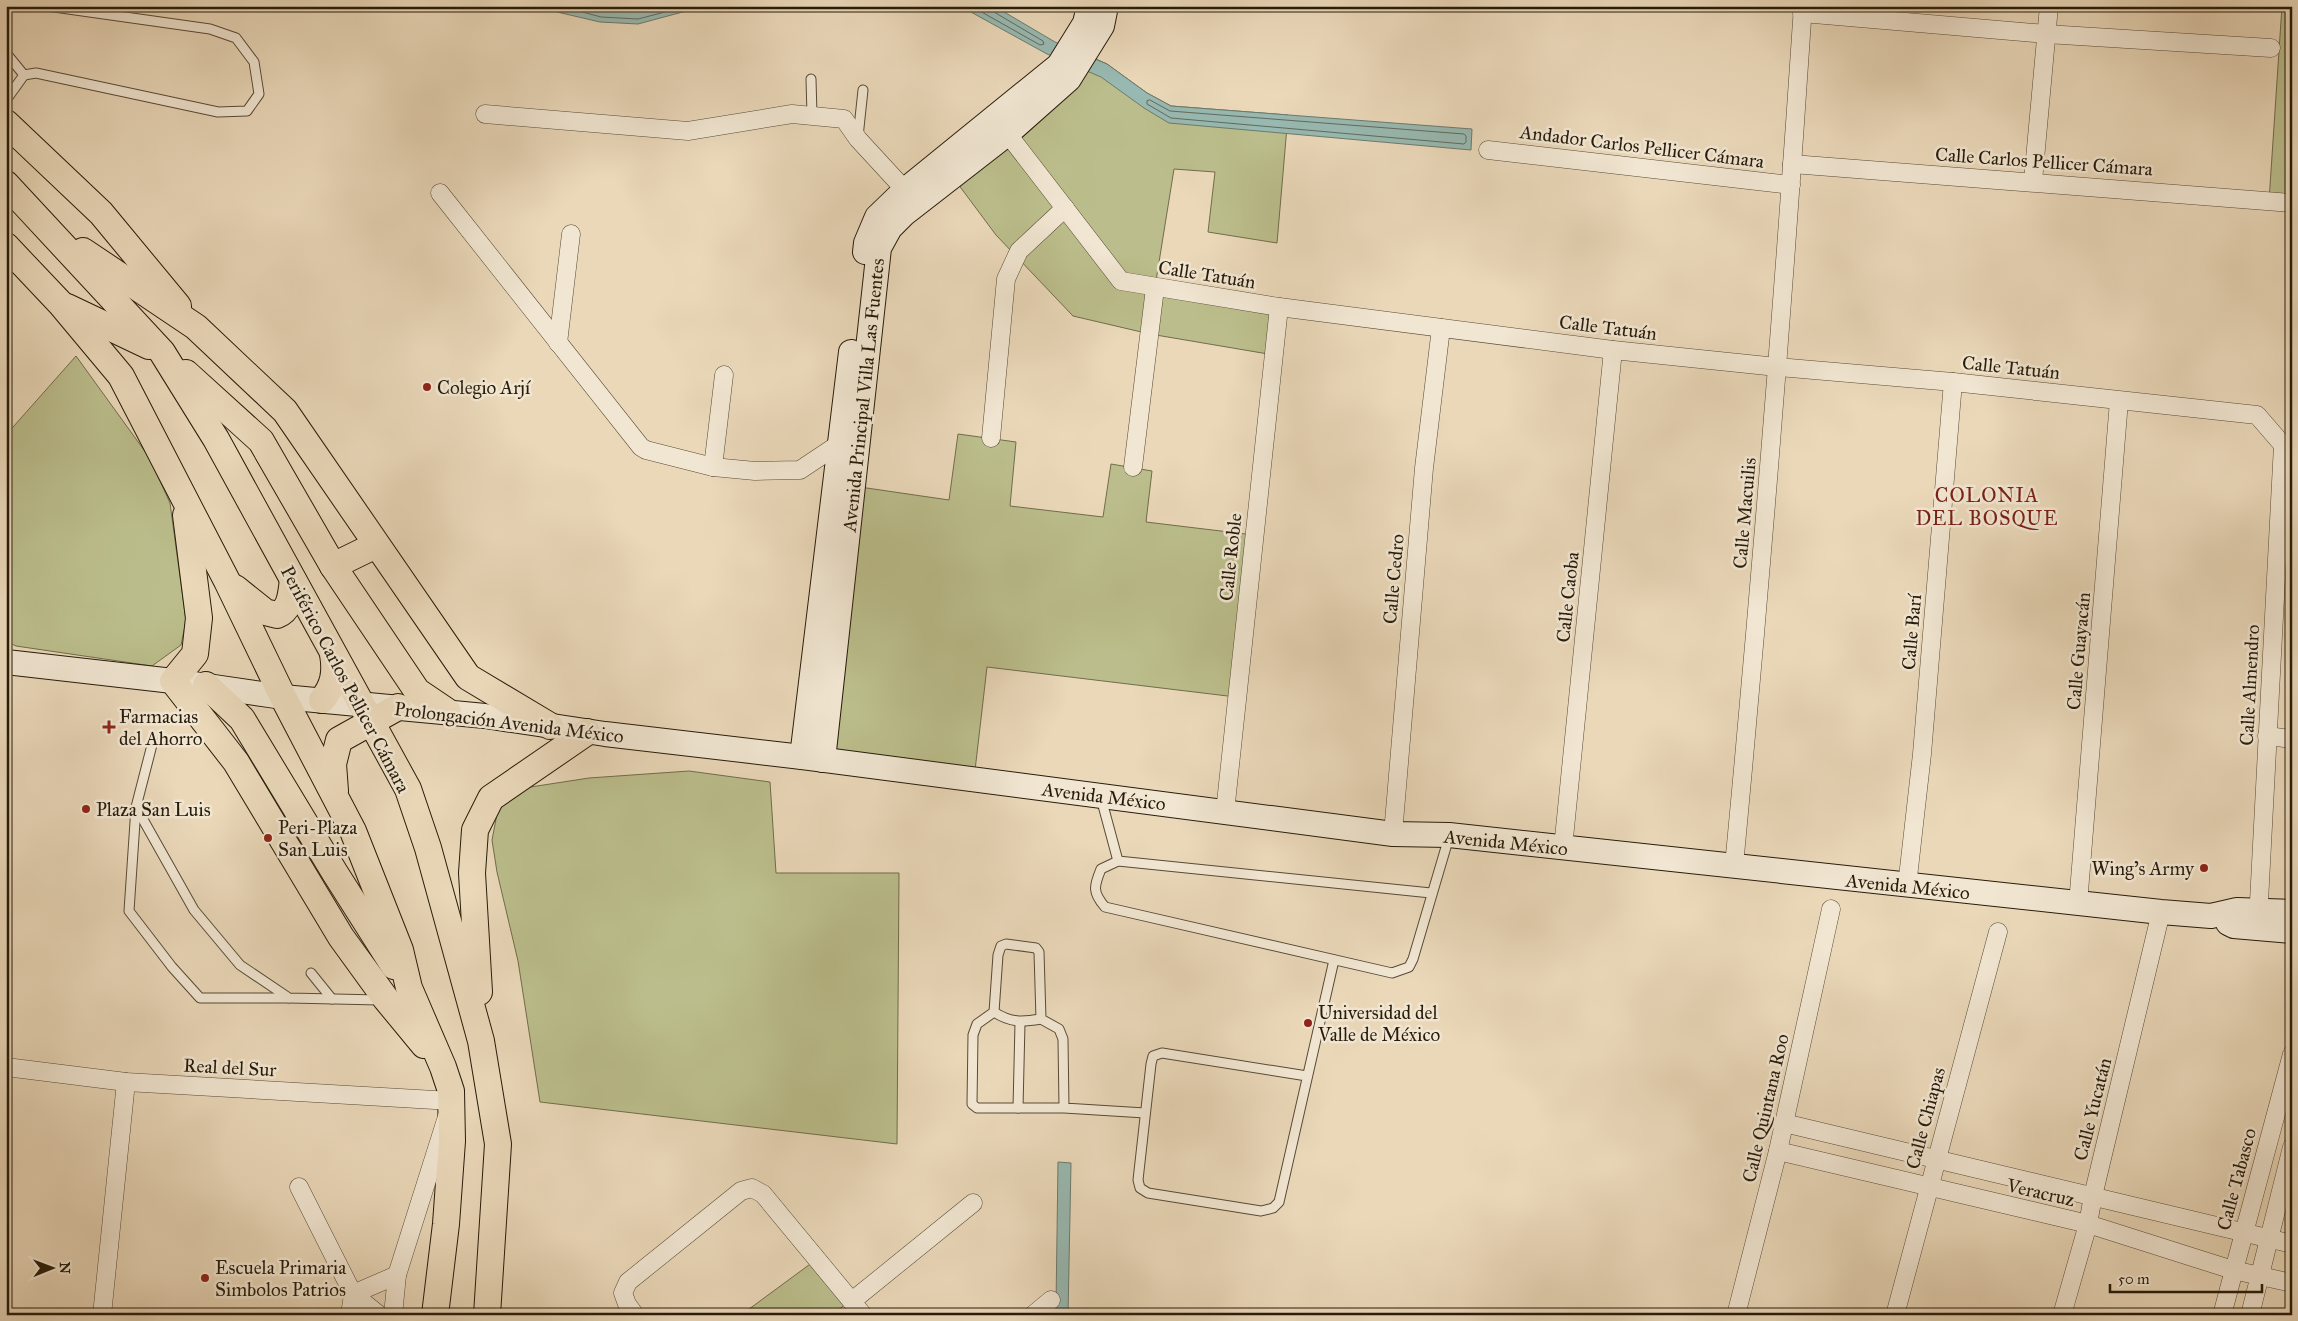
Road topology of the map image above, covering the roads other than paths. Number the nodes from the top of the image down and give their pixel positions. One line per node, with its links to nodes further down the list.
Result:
1 (47, 6): 9 (lane)
2 (1089, 6): 16 (main road, Avenida Principal Villa Las Fuentes)
3 (1106, 6): 16 (main road, Avenida Principal Villa Las Fuentes)
4 (2049, 6): 6 (street)
5 (1802, 10): 6 (street); 19 (street, Calle Macuilis)
6 (2046, 34): 7 (street); 20 (street)
7 (2271, 48)
8 (6, 53): 9 (lane)
9 (24, 74): 12 (lane)
10 (811, 79): 14 (lane)
11 (864, 90): 17 (lane)
12 (6, 100)
13 (485, 114): 14 (street)
14 (812, 115): 17 (street)
15 (6, 122): 33 (main road)
16 (1001, 126): 23 (main road, Avenida Principal Villa Las Fuentes); 26 (street, Calle Tatuán); 66 (main road, Avenida Principal Villa Las Fuentes)
17 (858, 139): 23 (street)
18 (1488, 150): 22 (street, Andador Carlos Pellicer Cámara)
19 (1792, 164): 20 (street, Calle Carlos Pellicer Cámara); 22 (street, Calle Macuilis)
20 (2033, 181): 25 (street, Calle Carlos Pellicer Cámara)
21 (6, 184): 27 (main road, Periférico Carlos Pellicer Cámara)
22 (1791, 184): 38 (street, Calle Macuilis)
23 (905, 190): 43 (main road, Avenida Principal Villa Las Fuentes)
24 (440, 193): 35 (street)
25 (2292, 203)
26 (1065, 208): 30 (street, Calle Tatuán); 42 (street)
27 (45, 225): 33 (main road); 37 (main road, Periférico Carlos Pellicer Cámara)
28 (571, 234): 35 (street)
29 (6, 246): 31 (main road)
30 (1155, 288): 32 (street, Calle Tatuán); 46 (street)
31 (60, 303): 37 (main road); 47 (main road)
32 (1279, 307): 34 (street, Calle Tatuán); 70 (street, Calle Roble)
33 (196, 327): 48 (main road)
34 (1441, 328): 36 (street, Calle Tatuán); 71 (street, Calle Cedro)
35 (558, 343): 45 (street)
36 (1613, 350): 38 (street, Calle Tatuán); 73 (street, Calle Caoba)
37 (162, 352): 49 (main road); 51 (main road, Periférico Carlos Pellicer Cámara)
38 (1777, 367): 40 (street, Calle Tatuán); 75 (street, Calle Macuilis)
39 (724, 375): 45 (street)
40 (1953, 382): 41 (street, Calle Tatuán); 76 (street, Calle Barí)
41 (2119, 400): 44 (street, Calle Tatuán); 78 (street, Calle Guayacán)
42 (991, 438)
43 (839, 444): 45 (street); 66 (main road, Avenida Principal Villa Las Fuentes)
44 (2283, 445): 63 (street, Calle Almendro)
45 (713, 467)
46 (1134, 467)
47 (184, 497): 50 (main road); 54 (main road)
48 (376, 545): 49 (main road); 61 (main road)
49 (333, 566): 59 (main road)
50 (227, 580): 51 (main road); 56 (main road)
51 (293, 580): 52 (main road, Periférico Carlos Pellicer Cámara)
52 (333, 654): 57 (main road); 60 (main road, Periférico Carlos Pellicer Cámara)
53 (6, 662): 54 (main road)
54 (173, 681): 55 (main road); 86 (main road)
55 (206, 685): 56 (main road); 82 (main road)
56 (283, 697): 57 (main road); 68 (main road)
57 (322, 700): 60 (main road)
58 (398, 707): 59 (main road, Prolongación Avenida México); 60 (main road)
59 (448, 712): 61 (main road, Prolongación Avenida México)
60 (366, 713): 68 (main road); 95 (main road, Periférico Carlos Pellicer Cámara)
61 (550, 726): 62 (main road, Prolongación Avenida México)
62 (587, 732): 66 (main road, Prolongación Avenida México); 95 (main road)
63 (2267, 736): 64 (street); 83 (street, Calle Almendro)
64 (2292, 738)
65 (153, 741): 69 (lane)
66 (812, 759): 67 (main road, Avenida México)
67 (1100, 796): 70 (main road, Avenida México); 74 (lane)
68 (336, 798): 82 (main road)
69 (136, 806): 90 (lane); 90 (lane)
70 (1225, 812): 71 (main road, Avenida México)
71 (1394, 834): 72 (main road, Avenida México)
72 (1449, 836): 73 (main road, Avenida México); 77 (lane)
73 (1563, 848): 75 (main road, Avenida México)
74 (1118, 861): 77 (lane); 87 (lane)
75 (1734, 866): 76 (main road, Avenida México)
76 (1907, 886): 78 (main road, Avenida México)
77 (1431, 893): 87 (lane)
78 (2078, 904): 80 (main road, Avenida México)
79 (1831, 909): 104 (street, Calle Quintana Roo)
80 (2161, 912): 83 (main road, Avenida México); 111 (street, Calle Yucatán)
81 (2292, 912): 83 (main road, Avenida México)
82 (374, 913): 86 (main road); 89 (main road)
83 (2258, 920): 84 (main road, Avenida México)
84 (2292, 931)
85 (1998, 932): 108 (street, Calle Chiapas)
86 (341, 937): 89 (main road)
87 (1334, 960): 98 (lane)
88 (311, 973): 91 (lane)
89 (397, 994): 91 (lane); 100 (main road)
90 (289, 998): 91 (lane)
91 (332, 999)
92 (994, 1012): 93 (lane); 94 (lane); 101 (lane)
93 (1041, 1019): 94 (lane); 102 (lane)
94 (1020, 1023): 101 (lane)
95 (481, 1041): 105 (main road, Periférico Carlos Pellicer Cámara)
96 (2292, 1054): 114 (street, Calle Tabasco)
97 (6, 1067): 99 (street, Real del Sur)
98 (1307, 1076): 103 (lane); 103 (lane)
99 (126, 1082): 100 (street, Real del Sur); 124 (street)
100 (453, 1086): 105 (main road); 118 (street); 128 (main road)
101 (1018, 1108): 102 (lane)
102 (1064, 1108): 103 (lane)
103 (1145, 1112)
104 (1784, 1123): 107 (street, Calle Quintana Roo); 108 (street, Veracruz)
105 (498, 1144): 129 (main road, Periférico Carlos Pellicer Cámara)
106 (2292, 1147): 115 (street)
107 (1778, 1151): 110 (street, Veracruz); 132 (street, Calle Quintana Roo)
108 (1935, 1159): 110 (street, Calle Chiapas); 111 (street, Veracruz)
109 (299, 1187): 121 (street)
110 (1929, 1188): 113 (street, Veracruz); 133 (street, Calle Chiapas)
111 (2093, 1196): 113 (street, Calle Yucatán); 114 (street, Veracruz)
112 (974, 1203): 123 (street)
113 (2088, 1224): 117 (street, Veracruz); 134 (street, Calle Yucatán)
114 (2244, 1232): 115 (street, Veracruz); 117 (street, Calle Tabasco)
115 (2268, 1238): 116 (street, Veracruz); 119 (street)
116 (2292, 1244)
117 (2233, 1270): 119 (street, Veracruz); 135 (street, Calle Tabasco)
118 (397, 1276): 121 (street); 127 (street)
119 (2260, 1276): 120 (street, Veracruz); 136 (street)
120 (2292, 1283)
121 (353, 1294): 125 (street); 126 (street)
122 (1051, 1300): 131 (street)
123 (858, 1308): 130 (street)
124 (102, 1315)
125 (350, 1315)
126 (379, 1315)
127 (393, 1315)
128 (435, 1315)
129 (487, 1315)
130 (635, 1315)
131 (1033, 1315)
132 (1736, 1315)
133 (1894, 1315)
134 (2062, 1315)
135 (2222, 1315)
136 (2250, 1315)

